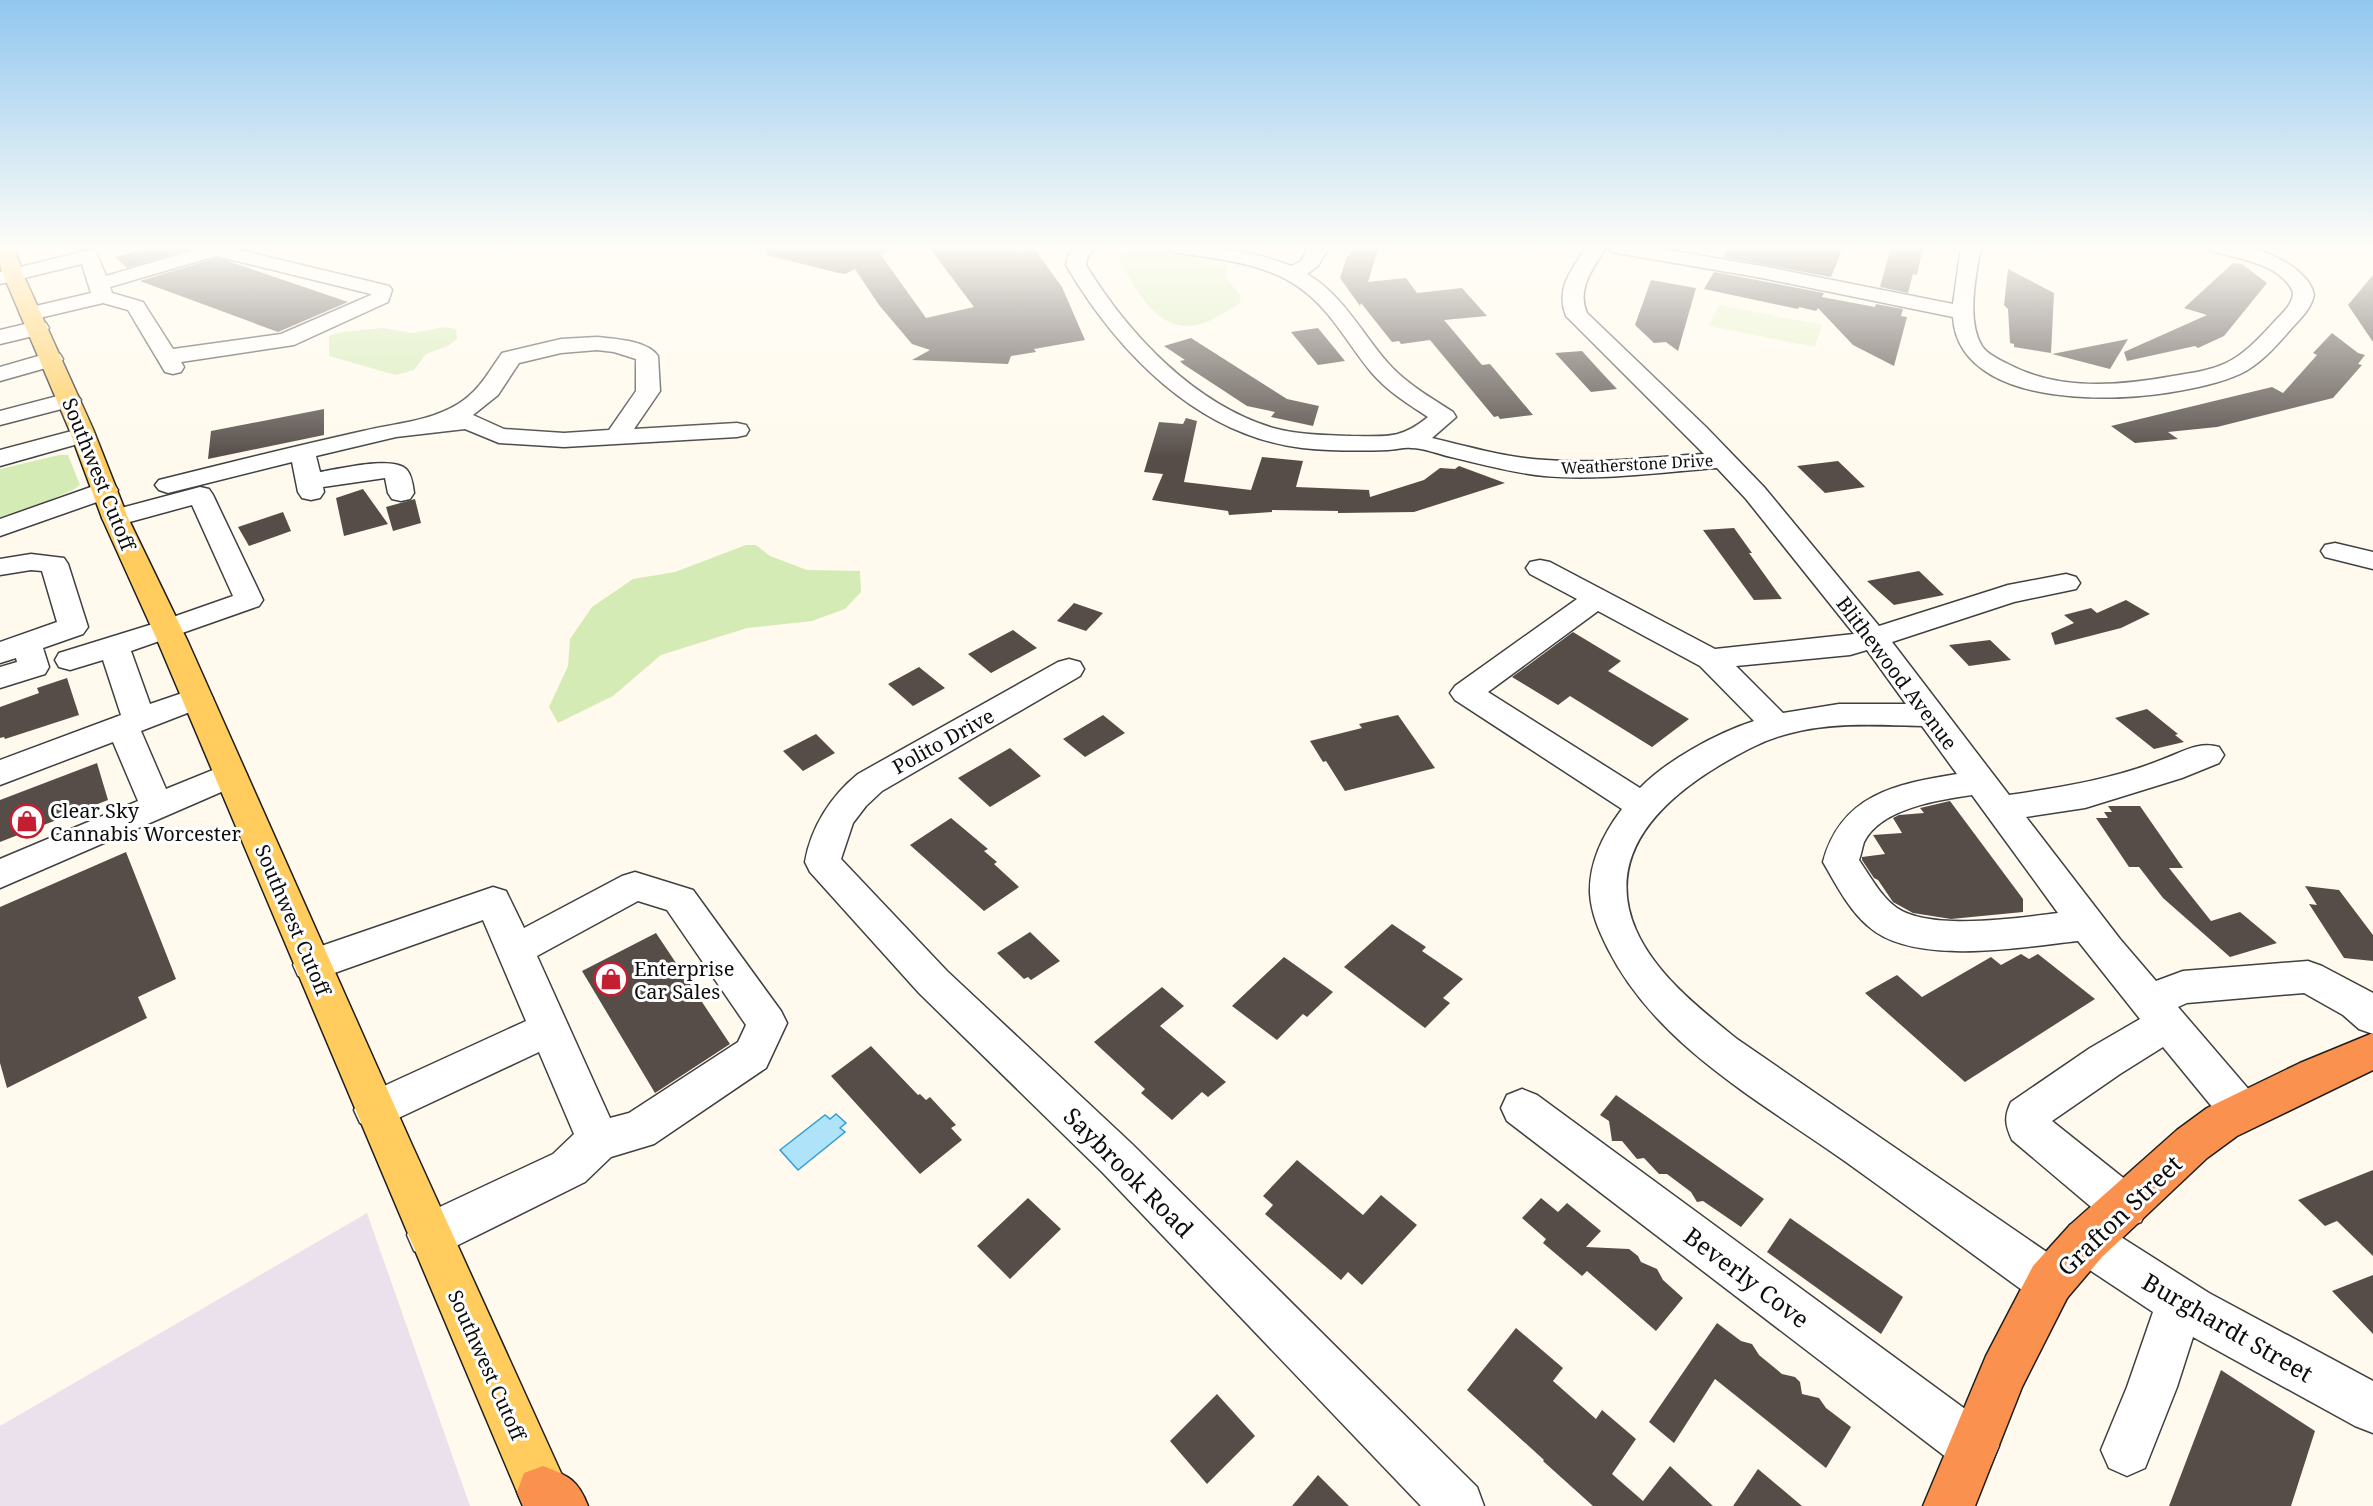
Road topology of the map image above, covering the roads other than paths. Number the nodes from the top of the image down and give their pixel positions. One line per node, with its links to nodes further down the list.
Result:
1 (32, 317): 10 (main road, Southwest Cutoff)
2 (64, 317): 10 (street)
3 (143, 317): 4 (street)
4 (337, 317)
5 (1110, 317): 21 (street, Weatherstone Drive)
6 (1340, 317): 14 (street, Weatherstone Drive)
7 (1577, 317): 20 (street, Blithewood Avenue)
8 (1964, 317): 9 (street)
9 (2289, 317)
10 (40, 334): 11 (street); 12 (street); 13 (main road, Southwest Cutoff)
11 (0, 337)
12 (0, 374)
13 (69, 400): 15 (street); 18 (main road, Southwest Cutoff)
14 (1444, 417): 20 (street, Weatherstone Drive); 21 (street)
15 (0, 418)
16 (438, 424): 19 (street); 19 (street); 22 (street)
17 (737, 430): 19 (street)
18 (83, 435): 23 (street); 26 (main road, Southwest Cutoff)
19 (616, 437)
20 (1702, 438): 24 (street, Blithewood Avenue)
21 (1410, 440): 24 (street, Weatherstone Drive)
22 (303, 452): 25 (street); 26 (street)
23 (0, 458)
24 (1724, 460): 35 (street, Blithewood Avenue)
25 (401, 493)
26 (109, 502): 27 (street); 34 (main road, Southwest Cutoff); 34 (street)
27 (0, 528)
28 (2335, 551): 29 (street)
29 (2373, 561)
30 (0, 567): 37 (street)
31 (1540, 568): 33 (street)
32 (2066, 583): 35 (street)
33 (1597, 598): 38 (street); 50 (street)
34 (167, 630): 36 (street); 42 (main road, Southwest Cutoff)
35 (1872, 636): 38 (street); 43 (street, Blithewood Avenue)
36 (114, 646): 39 (street); 44 (street)
37 (13, 648): 41 (street)
38 (1711, 659): 45 (street)
39 (70, 660)
40 (1069, 669): 52 (street, Polito Drive)
41 (0, 678)
42 (197, 698): 44 (street); 48 (main road, Southwest Cutoff)
43 (1930, 716): 45 (street); 49 (street, Blithewood Avenue)
44 (131, 723): 47 (street); 51 (street)
45 (1776, 725): 50 (street)
46 (2207, 754): 49 (street)
47 (0, 773)
48 (230, 775): 51 (street); 56 (main road, Southwest Cutoff)
49 (1992, 795): 54 (street, Blithewood Avenue); 54 (street)
50 (1642, 806): 68 (street)
51 (157, 807): 53 (street)
52 (833, 830): 74 (street, Saybrook Road)
53 (0, 874)
54 (2088, 925): 57 (street, Blithewood Avenue)
55 (515, 950): 56 (street); 59 (street); 64 (street)
56 (312, 965): 62 (main road, Southwest Cutoff)
57 (2157, 1013): 58 (street); 63 (street, Blithewood Avenue); 65 (street)
58 (2373, 1017)
59 (549, 1029): 62 (street); 64 (street)
60 (2373, 1051): 63 (highway, Grafton Street)
61 (1522, 1108): 71 (street, Beverly Cove)
62 (375, 1110): 66 (main road, Southwest Cutoff)
63 (2242, 1112): 65 (highway, Grafton Street)
64 (598, 1140): 66 (street)
65 (2125, 1207): 67 (highway, Grafton Street)
66 (430, 1235): 73 (main road, Southwest Cutoff)
67 (2086, 1241): 68 (highway, Grafton Street); 69 (street, Burghardt Street)
68 (2050, 1282): 71 (highway, Grafton Street)
69 (2180, 1302): 70 (street, Burghardt Street); 72 (street)
70 (2373, 1408)
71 (1973, 1446): 75 (highway, Grafton Street)
72 (2127, 1450)
73 (545, 1503)
74 (1458, 1506)
75 (1949, 1506)

